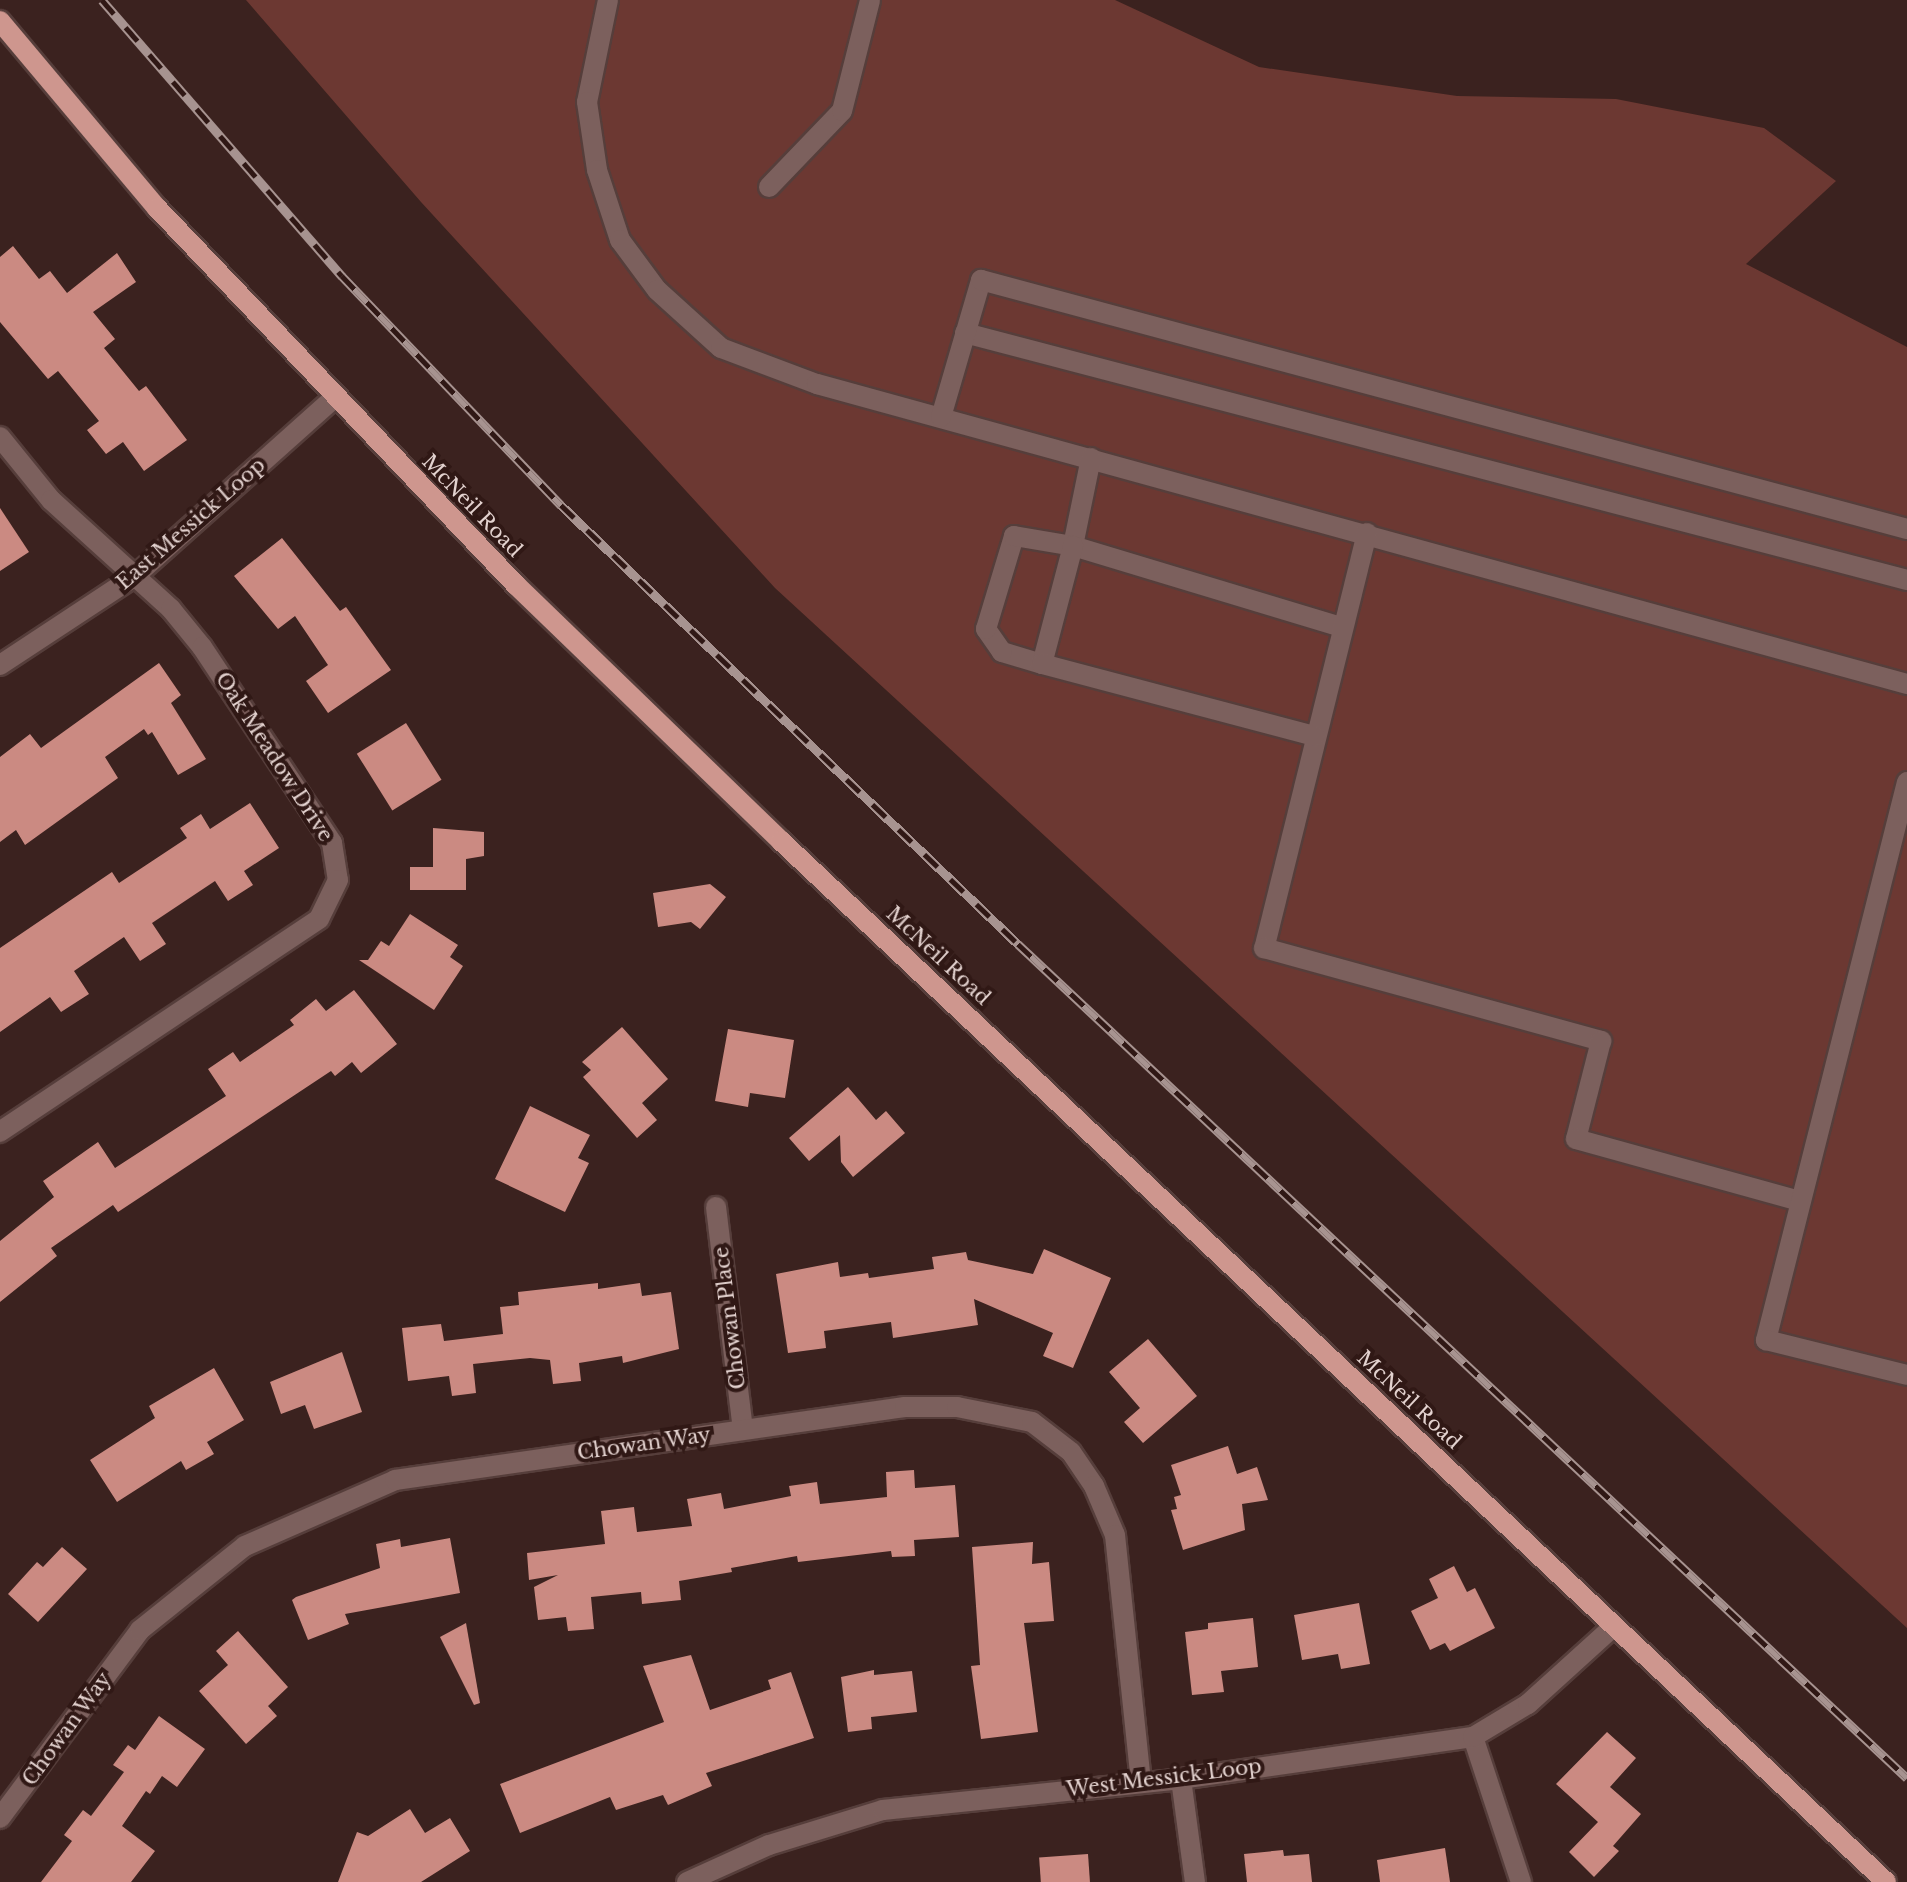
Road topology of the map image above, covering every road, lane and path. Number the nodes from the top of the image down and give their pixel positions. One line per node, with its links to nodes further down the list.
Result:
1 (608, 0): 7 (street)
2 (870, 0): 4 (street)
3 (0, 21): 6 (main road, McNeil Road)
4 (769, 187)
5 (965, 333): 7 (street); 10 (street); 14 (street)
6 (333, 399): 13 (street, East Messick Loop); 26 (main road, McNeil Road)
7 (941, 417): 9 (street)
8 (0, 437): 13 (street, Oak Meadow Drive)
9 (1091, 458): 11 (street); 12 (street)
10 (1907, 529)
11 (1367, 533): 15 (street); 18 (street)
12 (1073, 546): 15 (street); 16 (street); 16 (street)
13 (135, 576): 17 (street, East Messick Loop); 21 (street, Oak Meadow Drive)
14 (1907, 580)
15 (1342, 627): 19 (street)
16 (1042, 664): 19 (street)
17 (0, 665)
18 (1907, 684)
19 (1315, 736): 22 (street)
20 (1907, 785): 22 (street)
21 (0, 1132)
22 (1799, 1201): 24 (street)
23 (716, 1207): 25 (street, Chowan Place)
24 (1907, 1375)
25 (743, 1429): 29 (street, Chowan Way); 30 (street, Chowan Way)
26 (1614, 1626): 27 (street, West Messick Loop); 34 (main road, McNeil Road)
27 (1473, 1737): 28 (street, West Messick Loop); 33 (street)
28 (1181, 1779): 29 (street, West Messick Loop); 32 (street)
29 (1141, 1782): 31 (street, West Messick Loop)
30 (0, 1818)
31 (687, 1882)
32 (1195, 1882)
33 (1521, 1882)
34 (1886, 1882)

